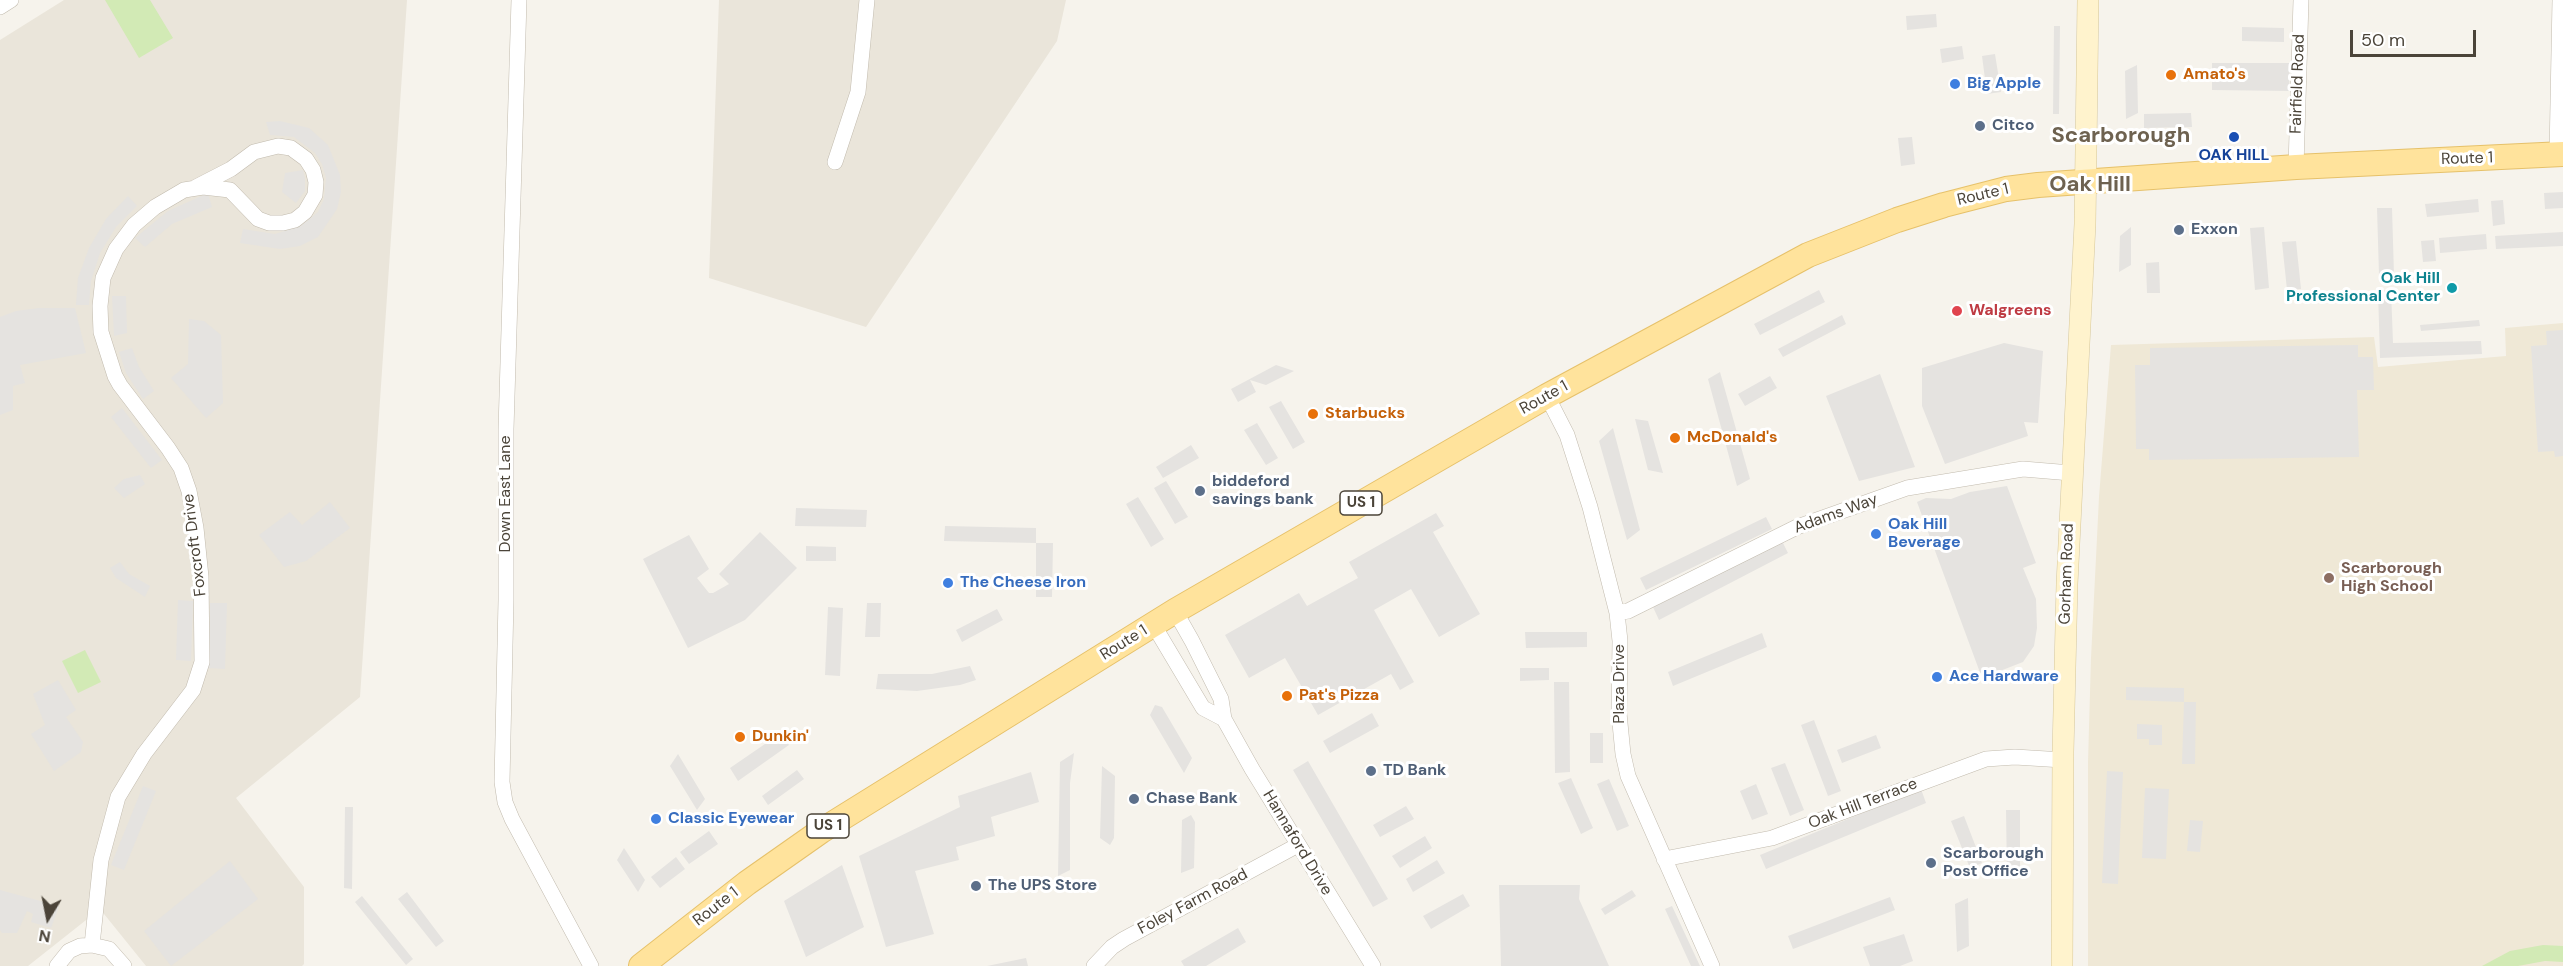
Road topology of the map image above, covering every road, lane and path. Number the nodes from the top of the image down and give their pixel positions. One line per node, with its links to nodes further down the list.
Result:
1 (11, 0): 7 (street)
2 (519, 0): 25 (street, Down East Lane)
3 (867, 0): 9 (street)
4 (2088, 0): 11 (main road, Gorham Road)
5 (2301, 0): 10 (street, Fairfield Road)
6 (2560, 0): 8 (street)
7 (0, 7)
8 (2560, 155): 10 (main road, Route 1 / US 1)
9 (835, 162)
10 (2296, 167): 11 (main road, Route 1 / US 1)
11 (2087, 183): 13 (main road, Route 1 / US 1); 14 (main road, Gorham Road)
12 (196, 187): 12 (street, Foxcroft Drive); 22 (street, Foxcroft Drive)
13 (1547, 396): 15 (main road, Route 1 / US 1); 16 (street, Plaza Drive)
14 (2071, 473): 16 (street, Adams Way); 19 (main road, Gorham Road)
15 (1175, 611): 17 (main road, Route 1 / US 1); 18 (street, Hannaford Drive)
16 (1617, 613): 21 (street, Plaza Drive)
17 (1153, 624): 18 (street, Hannaford Drive); 26 (main road, Route 1 / US 1)
18 (1224, 719): 20 (street, Hannaford Drive)
19 (2063, 760): 21 (street, Oak Hill Terrace); 30 (main road, Gorham Road)
20 (1298, 845): 27 (street, Foley Farm Road); 28 (street, Hannaford Drive)
21 (1664, 859): 29 (street, Plaza Drive)
22 (92, 945): 23 (street); 24 (street)
23 (57, 966)
24 (124, 966)
25 (591, 966)
26 (641, 966)
27 (1094, 966)
28 (1373, 966)
29 (1712, 966)
30 (2062, 966)

